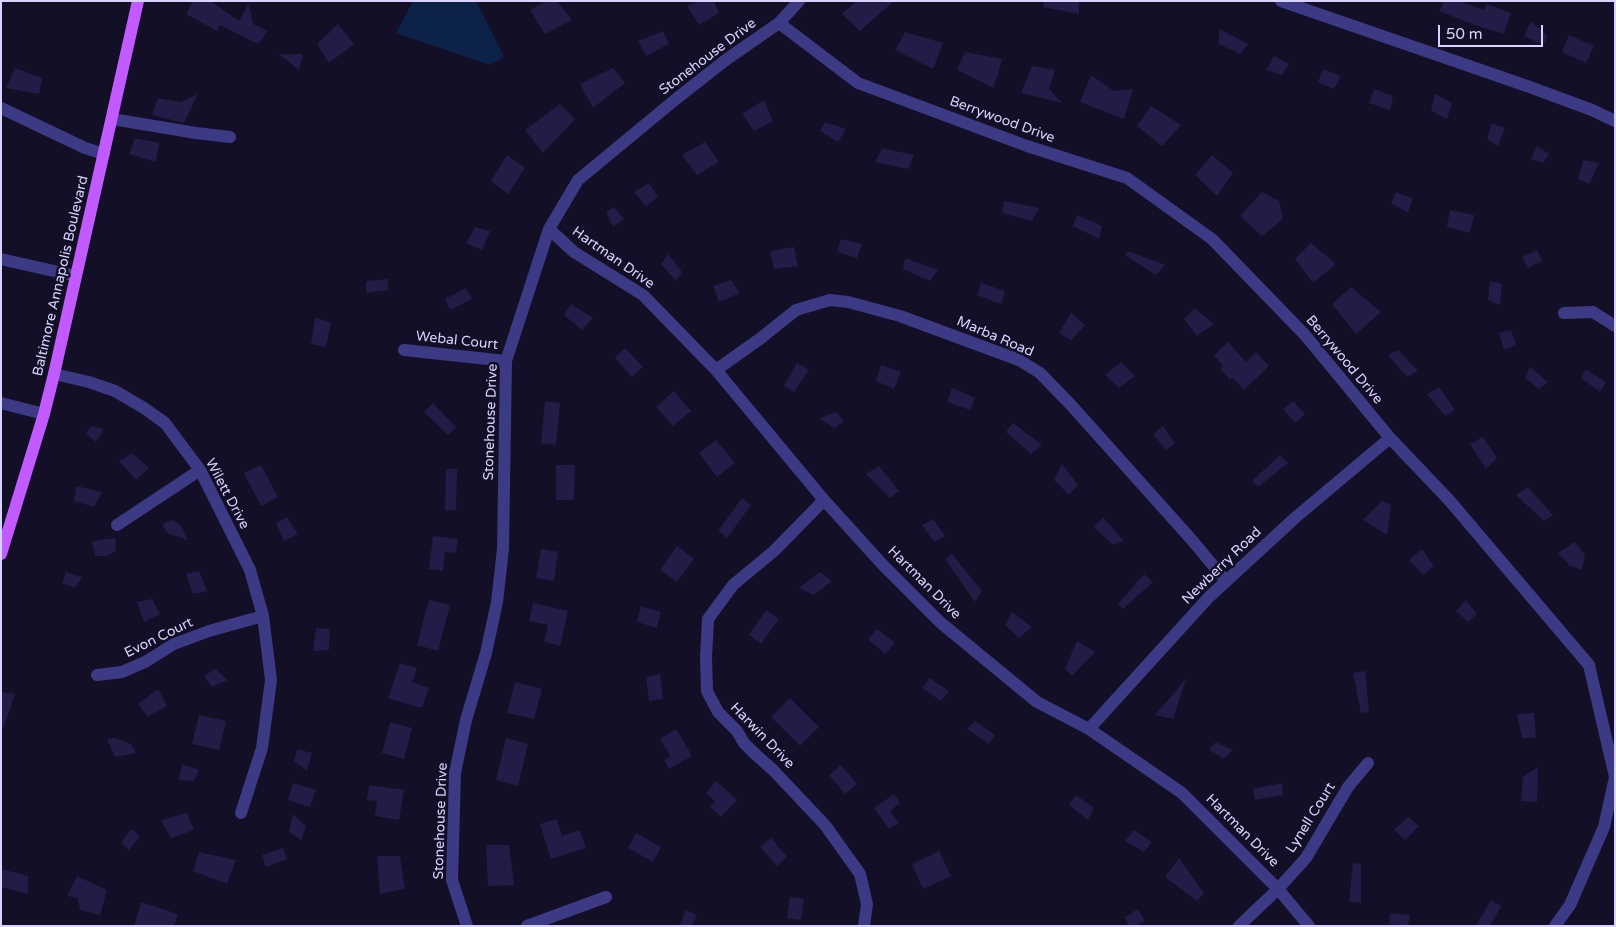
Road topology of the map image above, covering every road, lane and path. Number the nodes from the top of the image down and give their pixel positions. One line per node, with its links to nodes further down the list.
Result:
1 (138, 1): 7 (main road, Baltimore Annapolis Boulevard)
2 (799, 1): 5 (street, Stonehouse Drive)
3 (1288, 2): 4 (street)
4 (1312, 6): 8 (street)
5 (779, 23): 11 (street, Stonehouse Drive); 22 (street, Berrywood Drive)
6 (1, 108): 10 (street)
7 (112, 119): 9 (street); 10 (main road, Baltimore Annapolis Boulevard)
8 (1615, 121)
9 (230, 137)
10 (104, 154): 13 (main road, Baltimore Annapolis Boulevard)
11 (549, 229): 17 (street, Stonehouse Drive); 18 (street, Hartman Drive)
12 (1, 259): 13 (street)
13 (76, 276): 19 (main road, Baltimore Annapolis Boulevard)
14 (1564, 313): 15 (street)
15 (1615, 326)
16 (404, 350): 17 (street, Webal Court)
17 (506, 361): 35 (street, Stonehouse Drive)
18 (716, 370): 24 (street, Hartman Drive); 27 (street, Marba Road)
19 (54, 374): 21 (main road, Baltimore Annapolis Boulevard); 23 (street, Wilett Drive)
20 (1, 403): 21 (street)
21 (44, 414): 26 (main road, Baltimore Annapolis Boulevard)
22 (1390, 438): 27 (street, Newberry Road); 40 (street, Berrywood Drive)
23 (200, 470): 25 (street); 28 (street, Wilett Drive)
24 (824, 500): 30 (street, Hartman Drive); 37 (street, Harwin Drive)
25 (116, 525)
26 (1, 554)
27 (1226, 581): 30 (street, Newberry Road)
28 (263, 616): 29 (street, Evon Court); 32 (street, Wilett Drive)
29 (97, 675)
30 (1089, 729): 33 (street, Hartman Drive)
31 (1368, 763): 33 (street, Lynell Court)
32 (241, 813)
33 (1278, 889): 38 (street, Lynell Court); 39 (street, Hartman Drive)
34 (606, 897): 36 (street)
35 (467, 926)
36 (527, 926)
37 (864, 926)
38 (1239, 926)
39 (1309, 926)
40 (1555, 926)

